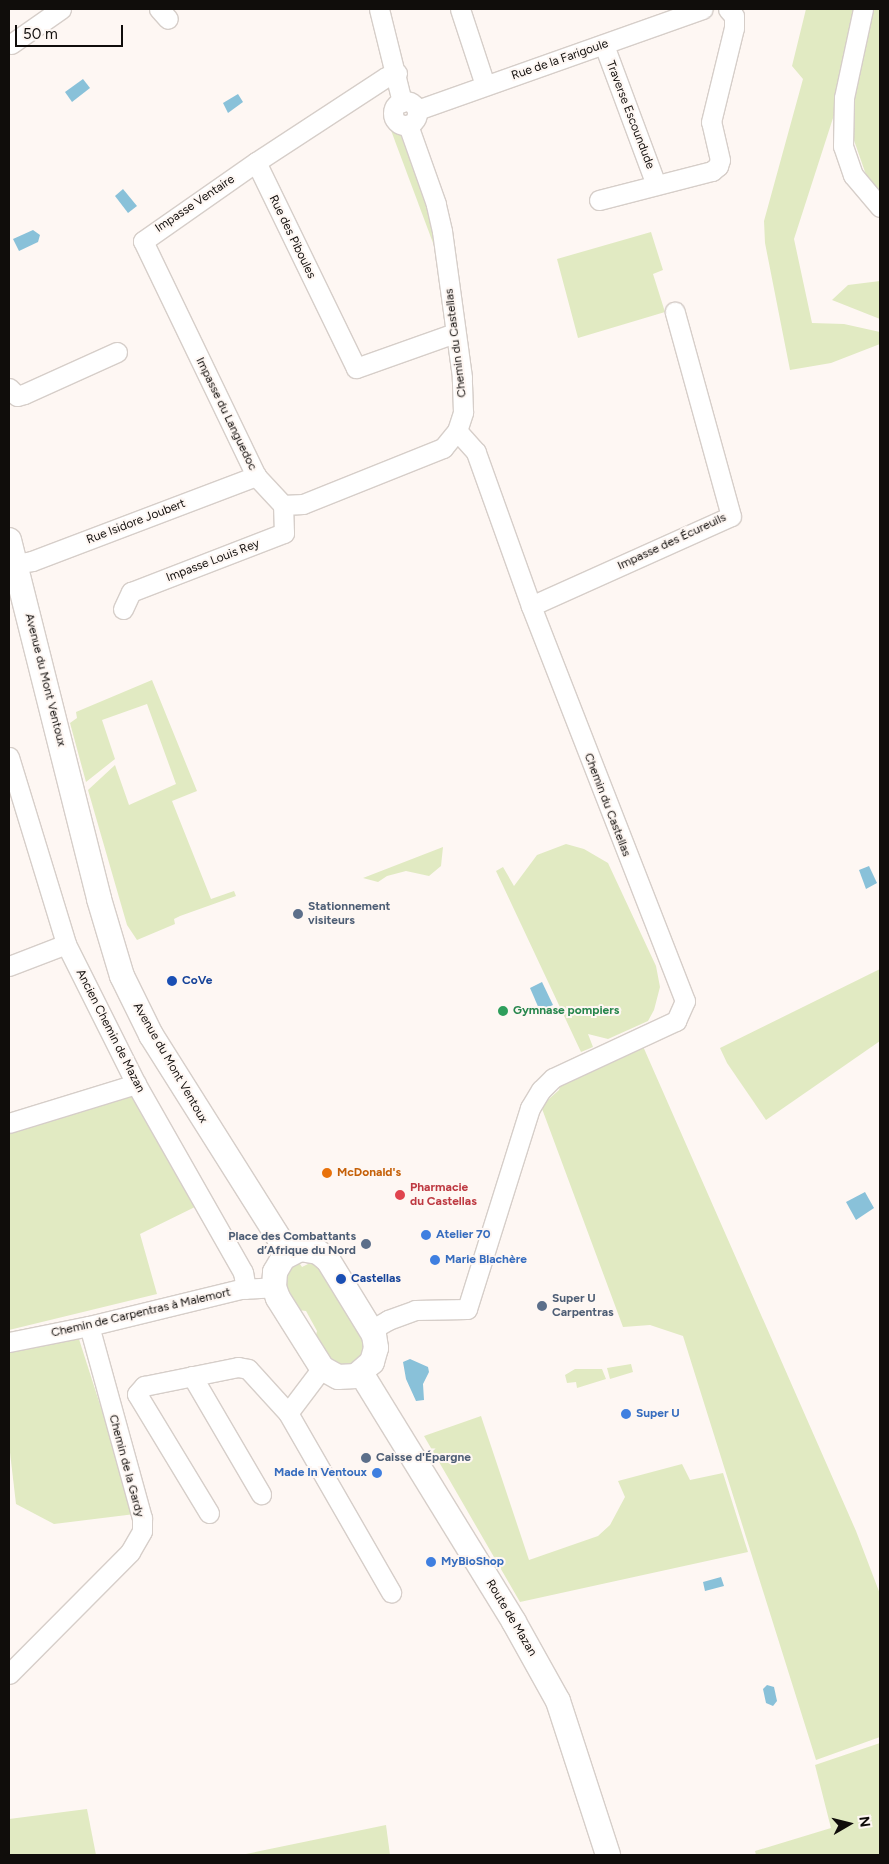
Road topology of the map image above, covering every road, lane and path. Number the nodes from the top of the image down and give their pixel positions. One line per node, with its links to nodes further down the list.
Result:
1 (61, 9): 8 (street)
2 (379, 9): 10 (street, Chemin du Castellas)
3 (460, 9): 11 (street)
4 (703, 9): 7 (street, Rue de la Farigoule)
5 (728, 9): 14 (street)
6 (863, 9): 16 (street)
7 (682, 12): 9 (street, Rue de la Farigoule)
8 (11, 44)
9 (604, 45): 11 (street, Rue de la Farigoule); 14 (street, Traverse Escoundude)
10 (397, 73): 12 (street, Chemin du Castellas); 13 (street)
11 (485, 85): 12 (street, Rue de la Farigoule)
12 (409, 112): 19 (street, Chemin du Castellas)
13 (256, 162): 17 (street, Impasse Ventaire); 19 (street, Rue des Piboules)
14 (656, 185): 15 (street)
15 (599, 200)
16 (880, 206)
17 (146, 250): 23 (street, Impasse du Languedoc)
18 (675, 312): 27 (street, Impasse des Écureuils)
19 (455, 333): 22 (street, Chemin du Castellas)
20 (117, 352): 21 (street)
21 (9, 388)
22 (457, 431): 24 (street); 27 (street, Chemin du Castellas)
23 (256, 476): 24 (street, Impasse du Languedoc); 26 (street, Rue Isidore Joubert)
24 (283, 505): 28 (street, Impasse Louis Rey)
25 (9, 540): 26 (main road, Avenue du Mont Ventoux)
26 (15, 564): 34 (main road, Avenue du Mont Ventoux)
27 (531, 606): 38 (street, Chemin du Castellas)
28 (123, 609)
29 (9, 757): 30 (street, Ancien Chemin de Mazan)
30 (66, 944): 31 (street); 32 (street, Ancien Chemin de Mazan)
31 (9, 966)
32 (136, 1084): 33 (street); 36 (street, Ancien Chemin de Mazan)
33 (9, 1123)
34 (289, 1254): 35 (main road); 38 (main road)
35 (274, 1287): 36 (street, Chemin de Carpentras à Malemort); 40 (main road)
36 (246, 1289): 37 (street, Chemin de Carpentras à Malemort)
37 (90, 1326): 39 (street, Chemin de Carpentras à Malemort); 47 (street, Chemin de la Gardy)
38 (371, 1330): 41 (main road)
39 (9, 1342)
40 (322, 1368): 41 (main road); 43 (street)
41 (361, 1373): 48 (main road, Route de Mazan)
42 (192, 1376): 43 (street); 44 (street); 45 (street)
43 (288, 1413): 46 (street)
44 (261, 1494)
45 (210, 1513)
46 (391, 1592)
47 (9, 1674)
48 (604, 1849)

